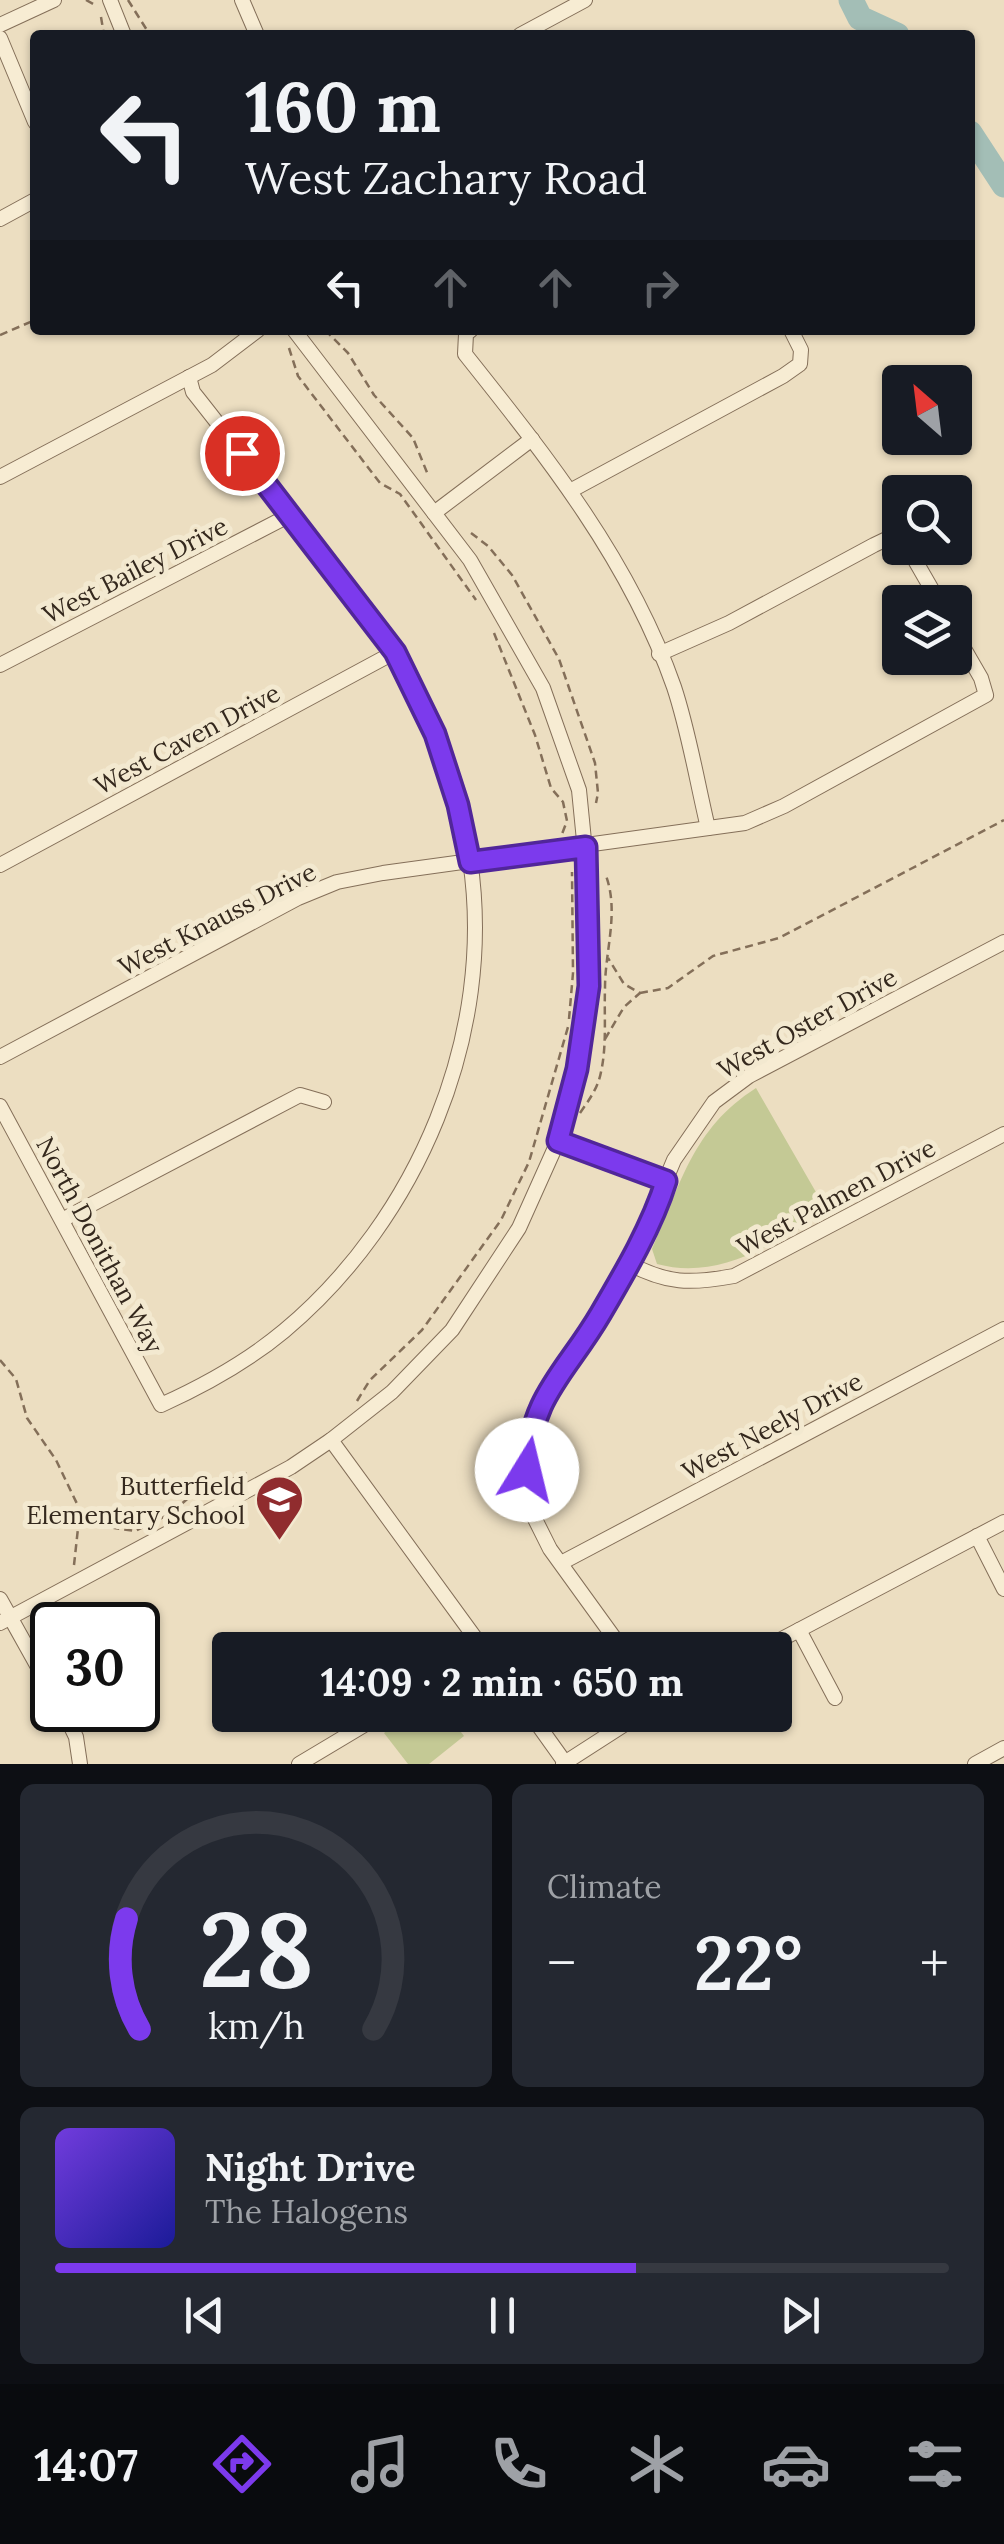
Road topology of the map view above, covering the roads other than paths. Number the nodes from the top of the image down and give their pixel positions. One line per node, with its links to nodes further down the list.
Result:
1 (54, 0): 5 (street)
2 (110, 0): 6 (street)
3 (242, 0): 7 (street)
4 (585, 0): 8 (street)
5 (0, 24)
6 (122, 30)
7 (254, 30)
8 (529, 30)
9 (0, 38): 10 (street)
10 (30, 110)
11 (30, 203): 12 (street)
12 (0, 219)
13 (251, 335): 17 (street)
14 (289, 335): 21 (street)
15 (467, 335): 18 (street)
16 (794, 335): 20 (street)
17 (189, 378): 19 (street); 22 (street)
18 (532, 439): 20 (street); 21 (street)
19 (0, 477)
20 (570, 491): 25 (street)
21 (434, 512): 29 (street)
22 (290, 515): 24 (street); 27 (street, West Bailey Drive)
23 (882, 544): 25 (street)
24 (395, 652): 30 (street); 31 (street, West Caven Drive)
25 (659, 654): 28 (street)
26 (972, 662): 28 (street, West Knauss Drive)
27 (0, 664)
28 (708, 828): 29 (street, West Knauss Drive)
29 (586, 847): 30 (street, West Knauss Drive); 37 (street)
30 (470, 862): 33 (street, West Knauss Drive); 39 (street, North Donithan Way)
31 (0, 865)
32 (1004, 942): 38 (street, West Oster Drive)
33 (0, 1057)
34 (324, 1102): 39 (street)
35 (0, 1106): 39 (street, North Donithan Way)
36 (1004, 1134): 40 (street, West Palmen Drive)
37 (558, 1141): 38 (street); 42 (street)
38 (666, 1181): 40 (street, West Oster Drive)
39 (62, 1220)
40 (628, 1262): 45 (street, West Oster Drive)
41 (1004, 1329): 45 (street, West Neely Drive)
42 (331, 1440): 48 (street); 50 (street)
43 (1004, 1522): 44 (street)
44 (976, 1536): 46 (street); 49 (street)
45 (561, 1563): 51 (street, West Oster Drive)
46 (1004, 1589)
47 (0, 1599): 48 (street)
48 (5, 1620): 53 (street)
49 (799, 1630): 52 (street); 54 (street)
50 (471, 1632)
51 (610, 1632)
52 (792, 1634)
53 (30, 1658)
54 (835, 1698)
55 (74, 1732): 60 (street)
56 (353, 1732): 61 (street)
57 (542, 1732): 62 (street)
58 (613, 1732): 62 (street)
59 (1004, 1748): 63 (street)
60 (80, 1764)
61 (299, 1764)
62 (564, 1764)
63 (975, 1764)

